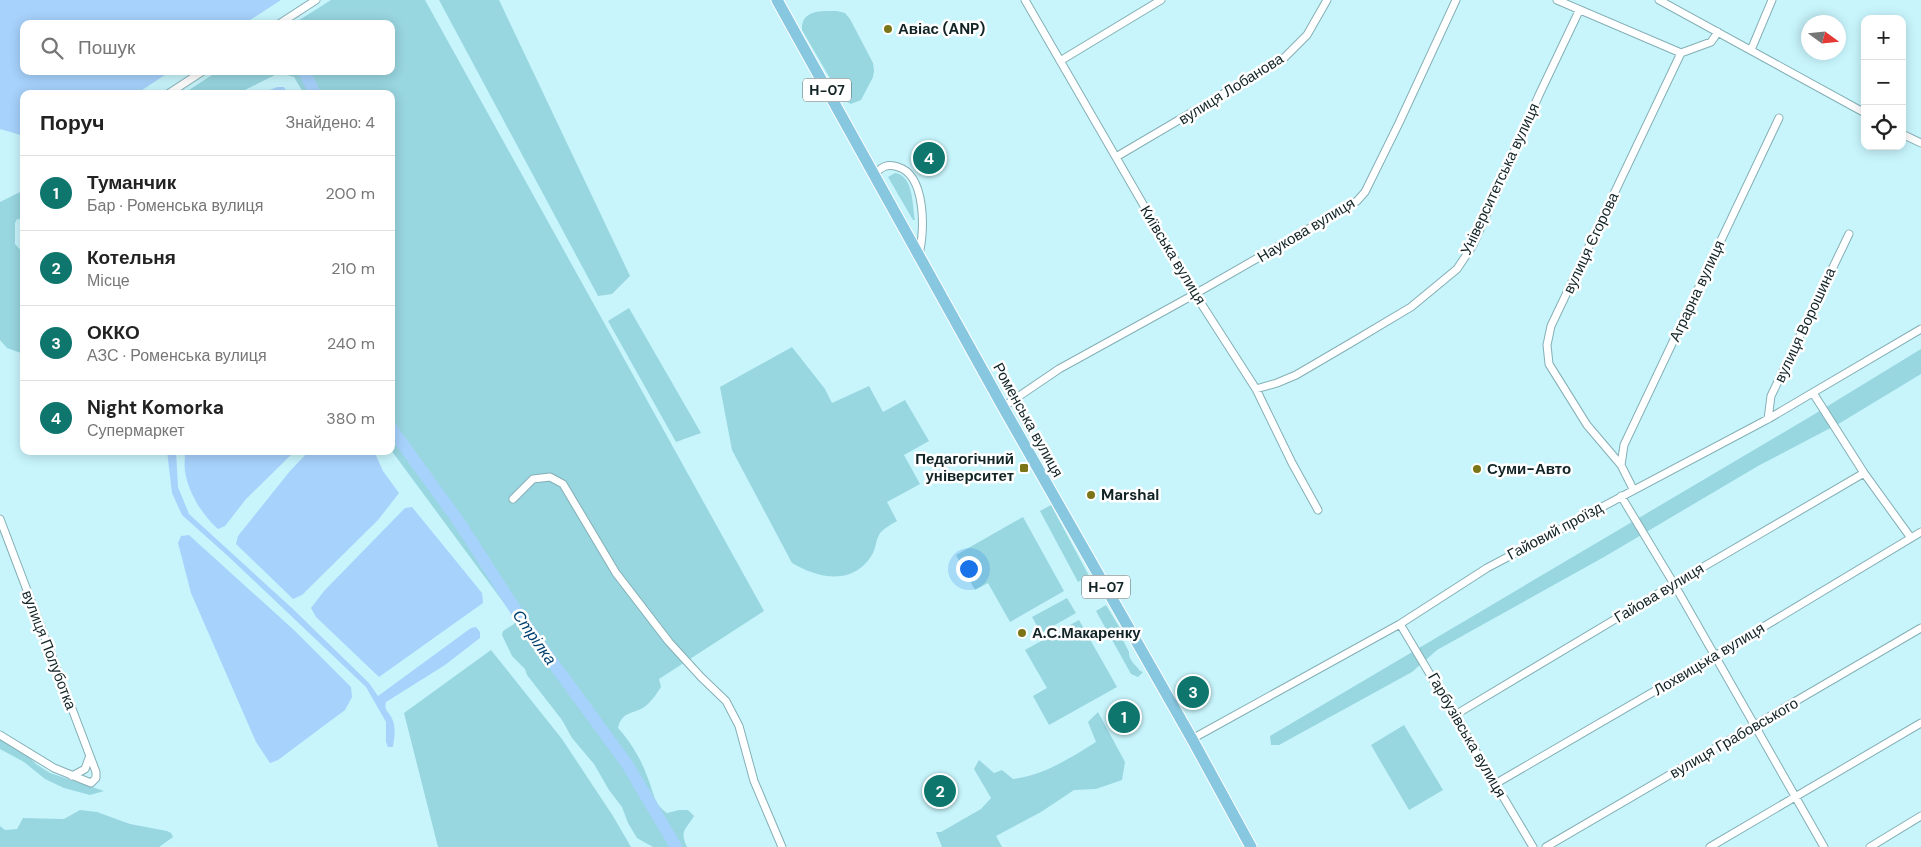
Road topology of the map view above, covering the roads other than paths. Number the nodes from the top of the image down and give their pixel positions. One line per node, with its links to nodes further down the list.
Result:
1 (316, 0): 11 (street)
2 (1025, 0): 15 (street, Київська вулиця)
3 (1161, 0): 15 (street)
4 (1328, 0): 22 (street, вулиця Лобанова)
5 (1456, 0): 26 (street, Наукова вулиця)
6 (1557, 0): 10 (street)
7 (1659, 0): 12 (street)
8 (1772, 0): 13 (street)
9 (779, 3): 23 (main road, Роменська вулиця / Н-07)
10 (1579, 11): 14 (street); 28 (street, Університетська вулиця)
11 (285, 20)
12 (1718, 32): 13 (street); 14 (street)
13 (1751, 50): 18 (street)
14 (1681, 53): 32 (street, вулиця Єгорова)
15 (1060, 60): 22 (street, Київська вулиця)
16 (197, 75): 17 (street)
17 (174, 90)
18 (1861, 111)
19 (1778, 118): 32 (street, Аграрна вулиця)
20 (1906, 136): 21 (street)
21 (1921, 143)
22 (1116, 157): 26 (street, Київська вулиця)
23 (874, 174): 25 (main road, Роменська вулиця / Н-07); 25 (street)
24 (1848, 234): 31 (street, вулиця Ворошина)
25 (919, 254): 30 (main road, Роменська вулиця / Н-07)
26 (1195, 294): 28 (street, Київська вулиця); 30 (street, Наукова вулиця)
27 (1921, 329): 29 (street, Гайовий проїзд)
28 (1256, 389): 37 (street, Київська вулиця)
29 (1813, 393): 31 (street, Гайовий проїзд); 33 (street)
30 (1003, 407): 49 (main road, Роменська вулиця / Н-07)
31 (1768, 419): 34 (street, Гайовий проїзд)
32 (1621, 465): 34 (street, вулиця Єгорова)
33 (1864, 473): 40 (street); 41 (street, Гайова вулиця)
34 (1633, 489): 35 (street, Гайовий проїзд)
35 (1621, 496): 41 (street); 42 (street, Гайовий проїзд)
36 (513, 499): 55 (street)
37 (1318, 510)
38 (0, 519): 50 (street, вулиця Полуботка)
39 (1921, 532): 40 (street, Лохвицька вулиця)
40 (1911, 538): 44 (street, Лохвицька вулиця)
41 (1674, 584): 44 (street); 45 (street, Гайова вулиця)
42 (1400, 624): 45 (street, Гарбузівська вулиця); 49 (street, Гайовий проїзд)
43 (1921, 628): 47 (street, вулиця Грабовського)
44 (1715, 656): 47 (street); 52 (street, Лохвицька вулиця)
45 (1455, 715): 52 (street, Гарбузівська вулиця)
46 (1921, 723): 53 (street)
47 (1754, 726): 53 (street); 58 (street, вулиця Грабовського)
48 (0, 735): 51 (street)
49 (1192, 739): 56 (main road, Роменська вулиця / Н-07)
50 (89, 757): 51 (street); 51 (street, вулиця Полуботка)
51 (72, 776)
52 (1495, 784): 57 (street, Гарбузівська вулиця)
53 (1795, 797): 59 (street); 60 (street)
54 (1921, 816): 61 (street)
55 (782, 847)
56 (1251, 847)
57 (1533, 847)
58 (1546, 847)
59 (1710, 847)
60 (1824, 847)
61 (1870, 847)

